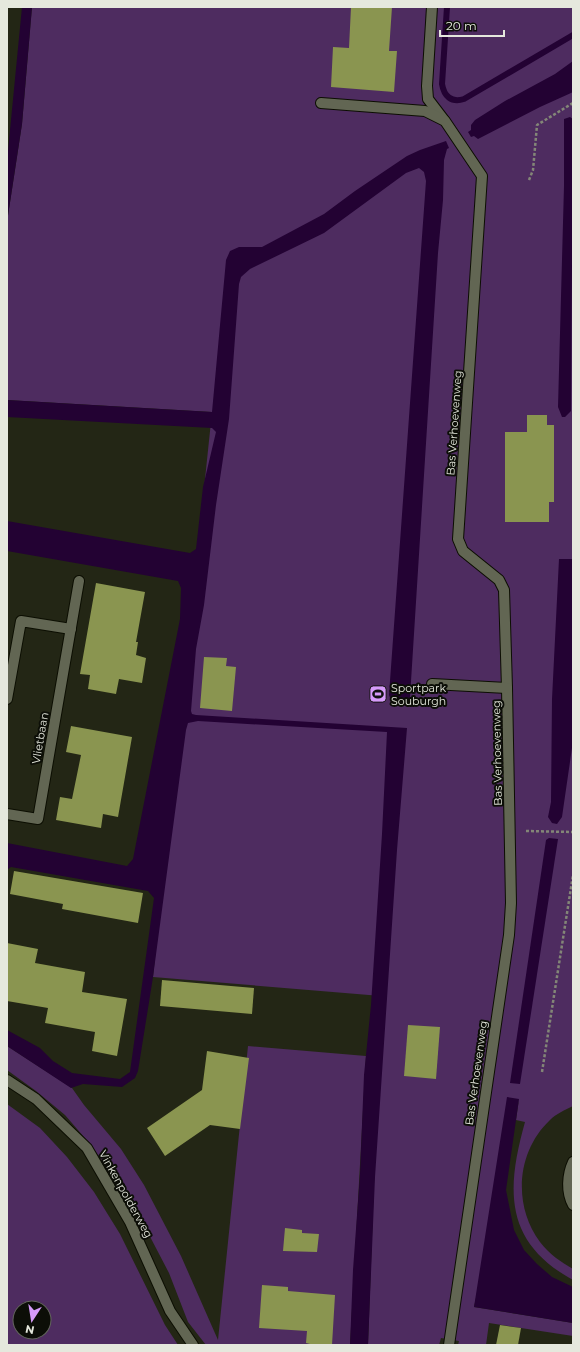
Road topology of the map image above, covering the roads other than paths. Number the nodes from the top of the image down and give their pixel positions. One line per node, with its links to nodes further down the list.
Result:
1 (432, 7): 3 (street)
2 (321, 103): 3 (street)
3 (445, 122): 7 (street, Bas Verhoevenweg)
4 (79, 581): 5 (street, Vlietbaan)
5 (71, 629): 8 (street); 9 (street, Vlietbaan)
6 (432, 684): 7 (street)
7 (507, 688): 14 (street, Bas Verhoevenweg)
8 (7, 699)
9 (7, 814)
10 (7, 1080): 13 (street, Vinkenpolderweg)
11 (573, 1162): 12 (street)
12 (573, 1205)
13 (193, 1345)
14 (450, 1345)

